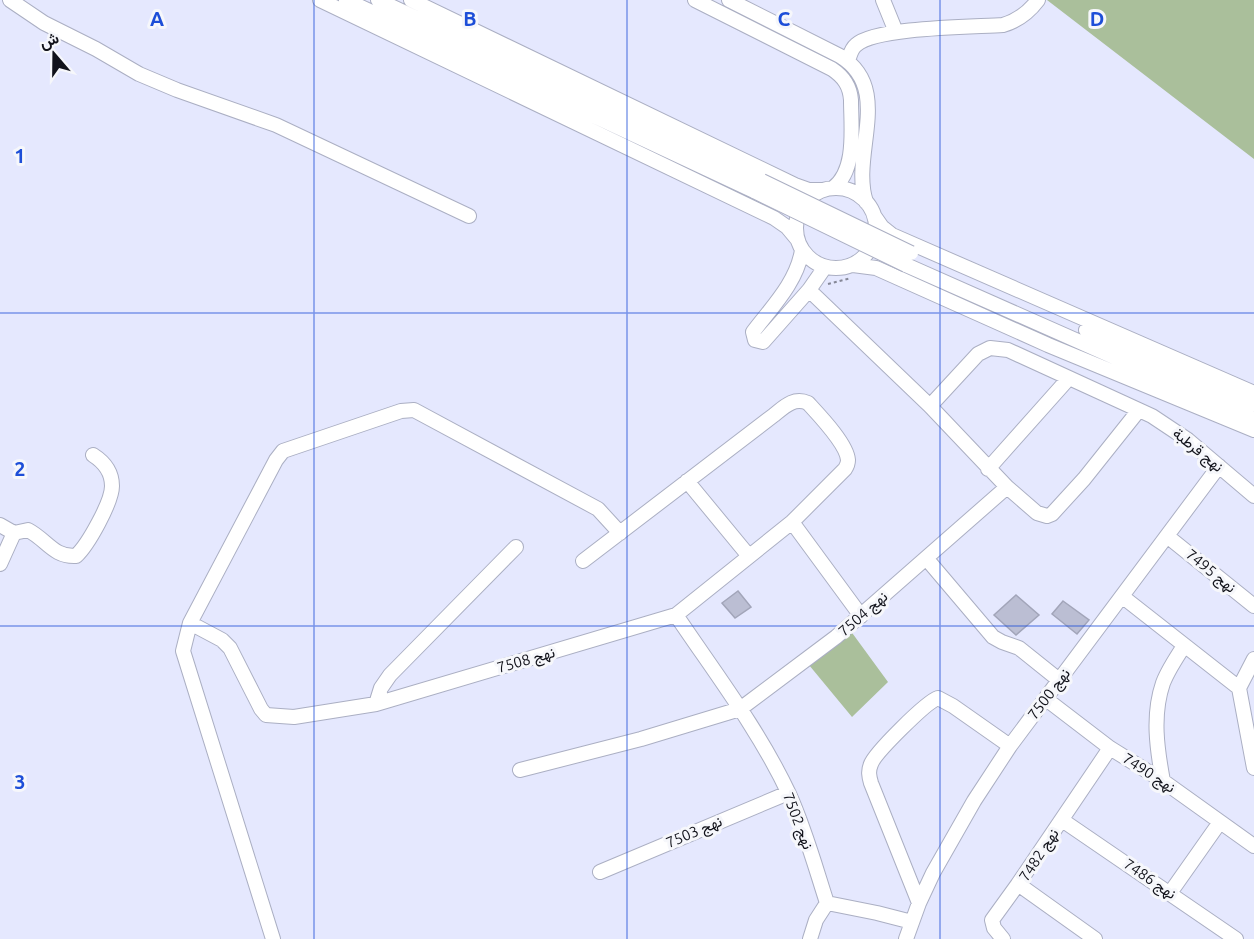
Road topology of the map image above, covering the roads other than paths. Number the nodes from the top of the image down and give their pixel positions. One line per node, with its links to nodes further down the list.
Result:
1 (10, 0): 15 (street)
2 (320, 0): 17 (street)
3 (346, 0): 12 (street)
4 (378, 0): 12 (street)
5 (411, 0): 13 (street)
6 (695, 0): 13 (street)
7 (729, 0): 11 (street)
8 (883, 0): 10 (street)
9 (1038, 0): 10 (street)
10 (896, 32): 11 (street)
11 (848, 61): 14 (street)
12 (759, 186): 18 (street, bridge)
13 (828, 189): 14 (street); 17 (street)
14 (866, 202): 16 (street)
15 (469, 216)
16 (875, 217): 19 (street); 23 (street)
17 (799, 244): 20 (street); 21 (street)
18 (909, 259): 24 (street); 27 (street)
19 (853, 265): 20 (street); 28 (street)
20 (825, 267): 21 (street)
21 (809, 290): 25 (street)
22 (1069, 378): 25 (street, نهج قرطبة); 26 (street, نهج قرطبة); 31 (street)
23 (1254, 393)
24 (1254, 404)
25 (930, 406): 31 (street)
26 (1139, 410): 30 (street, نهج قرطبة); 33 (street)
27 (1254, 419)
28 (1254, 430)
29 (93, 455): 37 (street)
30 (1219, 466): 34 (street, نهج قرطبة); 39 (street, نهج 7500)
31 (988, 469): 33 (street)
32 (687, 481): 35 (street); 38 (street); 41 (street)
33 (1007, 487): 42 (street, نهج 7504)
34 (1254, 496)
35 (792, 522): 41 (street); 48 (street)
36 (0, 525): 37 (street)
37 (14, 533): 44 (street)
38 (620, 533): 43 (street); 49 (street)
39 (1167, 536): 45 (street, نهج 7500); 46 (street, نهج 7495)
40 (516, 547): 55 (street)
41 (748, 555): 47 (street)
42 (926, 558): 48 (street, نهج 7504); 52 (street)
43 (583, 561)
44 (0, 564)
45 (1123, 597): 50 (street); 52 (street, نهج 7500)
46 (1254, 606)
47 (676, 615): 55 (street, نهج 7508); 56 (street, نهج 7502)
48 (861, 616): 56 (street, نهج 7504)
49 (190, 623): 55 (street, نهج 7508); 72 (street)
50 (1184, 646): 53 (street); 61 (street)
51 (1254, 659): 53 (street)
52 (1059, 680): 54 (street, نهج 7500)
53 (1239, 688): 59 (street)
54 (1046, 699): 57 (street, نهج 7500); 58 (street, نهج 7490)
55 (376, 704)
56 (740, 709): 60 (street, نهج 7504); 62 (street, نهج 7502)
57 (1010, 746): 70 (street, نهج 7500); 70 (street)
58 (1110, 748): 61 (street, نهج 7490); 63 (street, نهج 7482)
59 (1254, 768)
60 (520, 770)
61 (1163, 781): 64 (street, نهج 7490)
62 (788, 793): 66 (street, نهج 7503); 69 (street, نهج 7502)
63 (1062, 820): 67 (street, نهج 7482); 68 (street, نهج 7486)
64 (1220, 822): 65 (street, نهج 7490); 68 (street)
65 (1254, 846)
66 (600, 872)
67 (1018, 884): 75 (street); 76 (street, نهج 7482)
68 (1170, 893): 77 (street, نهج 7486)
69 (827, 903): 71 (street); 73 (street)
70 (919, 903): 71 (street, نهج 7500)
71 (912, 922): 74 (street, نهج 7500)
72 (273, 939)
73 (810, 939)
74 (906, 939)
75 (1003, 939)
76 (1095, 939)
77 (1236, 939)

